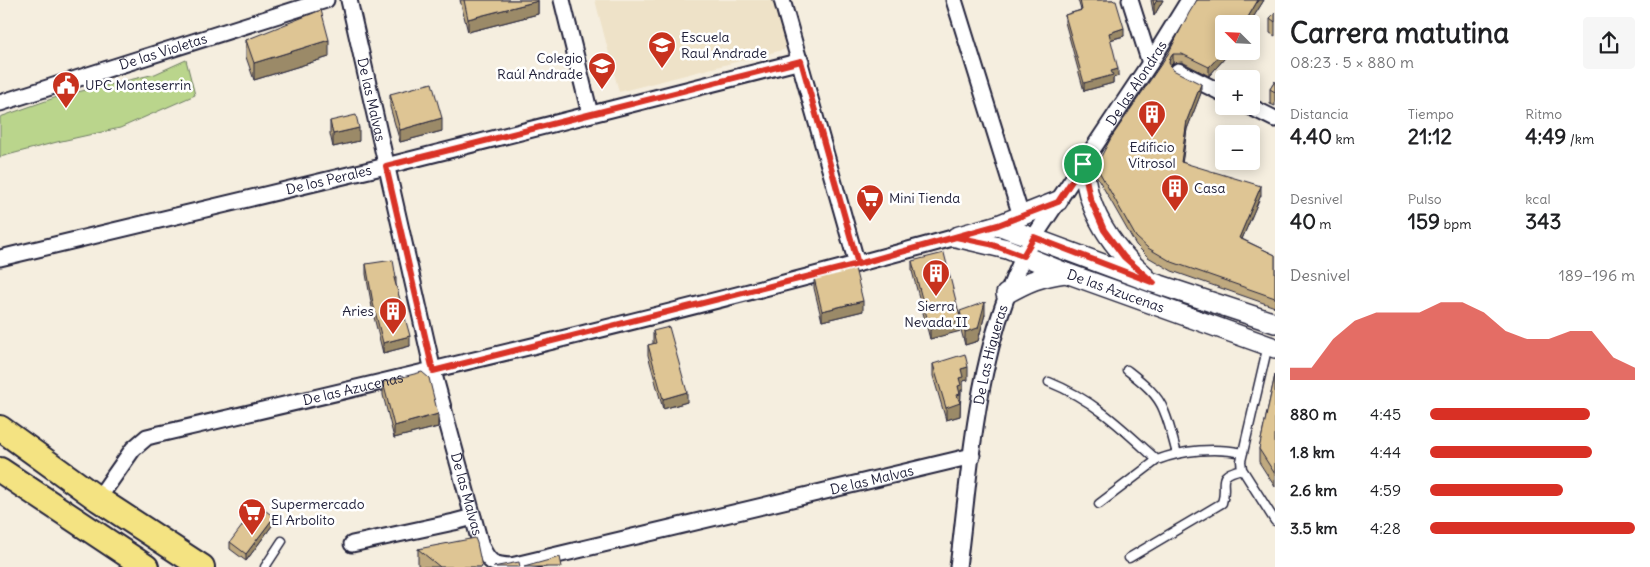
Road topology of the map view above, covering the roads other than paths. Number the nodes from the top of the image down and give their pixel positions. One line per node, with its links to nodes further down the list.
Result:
1 (326, 0): 12 (street, De las Violetas)
2 (349, 0): 17 (street, De las Malvas)
3 (562, 0): 14 (street)
4 (782, 0): 8 (street)
5 (954, 0): 19 (street)
6 (1130, 0): 9 (street)
7 (1189, 0): 9 (street, De las Alondras)
8 (801, 61): 14 (street, De los Perales); 25 (street)
9 (1150, 63): 16 (street, De las Alondras)
10 (1178, 71): 11 (street)
11 (1215, 90)
12 (0, 103)
13 (1260, 112): 15 (street)
14 (590, 114): 17 (street, De los Perales)
15 (1275, 119)
16 (1083, 164): 18 (street, De Las Higueras); 27 (street)
17 (386, 166): 24 (street, De los Perales); 32 (street, De las Malvas)
18 (1058, 202): 19 (street); 22 (street, De Las Higueras)
19 (1020, 216): 20 (street)
20 (998, 225): 21 (street, De las Azucenas); 22 (street, De las Azucenas)
21 (956, 237): 23 (street, De las Azucenas); 25 (street, De las Azucenas)
22 (1034, 237): 23 (street, De Las Higueras); 27 (street, De las Azucenas)
23 (1023, 256): 26 (street, De las Azucenas); 28 (street, De Las Higueras)
24 (0, 258)
25 (858, 264): 32 (street, De las Azucenas)
26 (1066, 273): 28 (street); 30 (street, De las Azucenas)
27 (1154, 283): 29 (street, De las Azucenas)
28 (1006, 294): 37 (street, De Las Higueras)
29 (1275, 321): 30 (street)
30 (1271, 347): 35 (lane)
31 (1128, 370): 36 (lane)
32 (433, 371): 41 (street, De las Azucenas); 43 (street, De las Malvas)
33 (1049, 382): 38 (lane)
34 (0, 428): 41 (main road)
35 (1243, 453): 36 (lane); 39 (lane)
36 (1176, 454): 38 (lane)
37 (972, 456): 43 (street, De las Malvas); 51 (street, De Las Higueras)
38 (1157, 460): 42 (lane)
39 (1242, 469): 44 (lane); 47 (lane)
40 (0, 470): 48 (main road)
41 (98, 499): 49 (main road)
42 (1099, 504)
43 (473, 517): 46 (street)
44 (1275, 520)
45 (282, 541): 50 (lane)
46 (352, 544)
47 (1130, 558)
48 (146, 567)
49 (202, 567)
50 (265, 567)
51 (958, 567)

